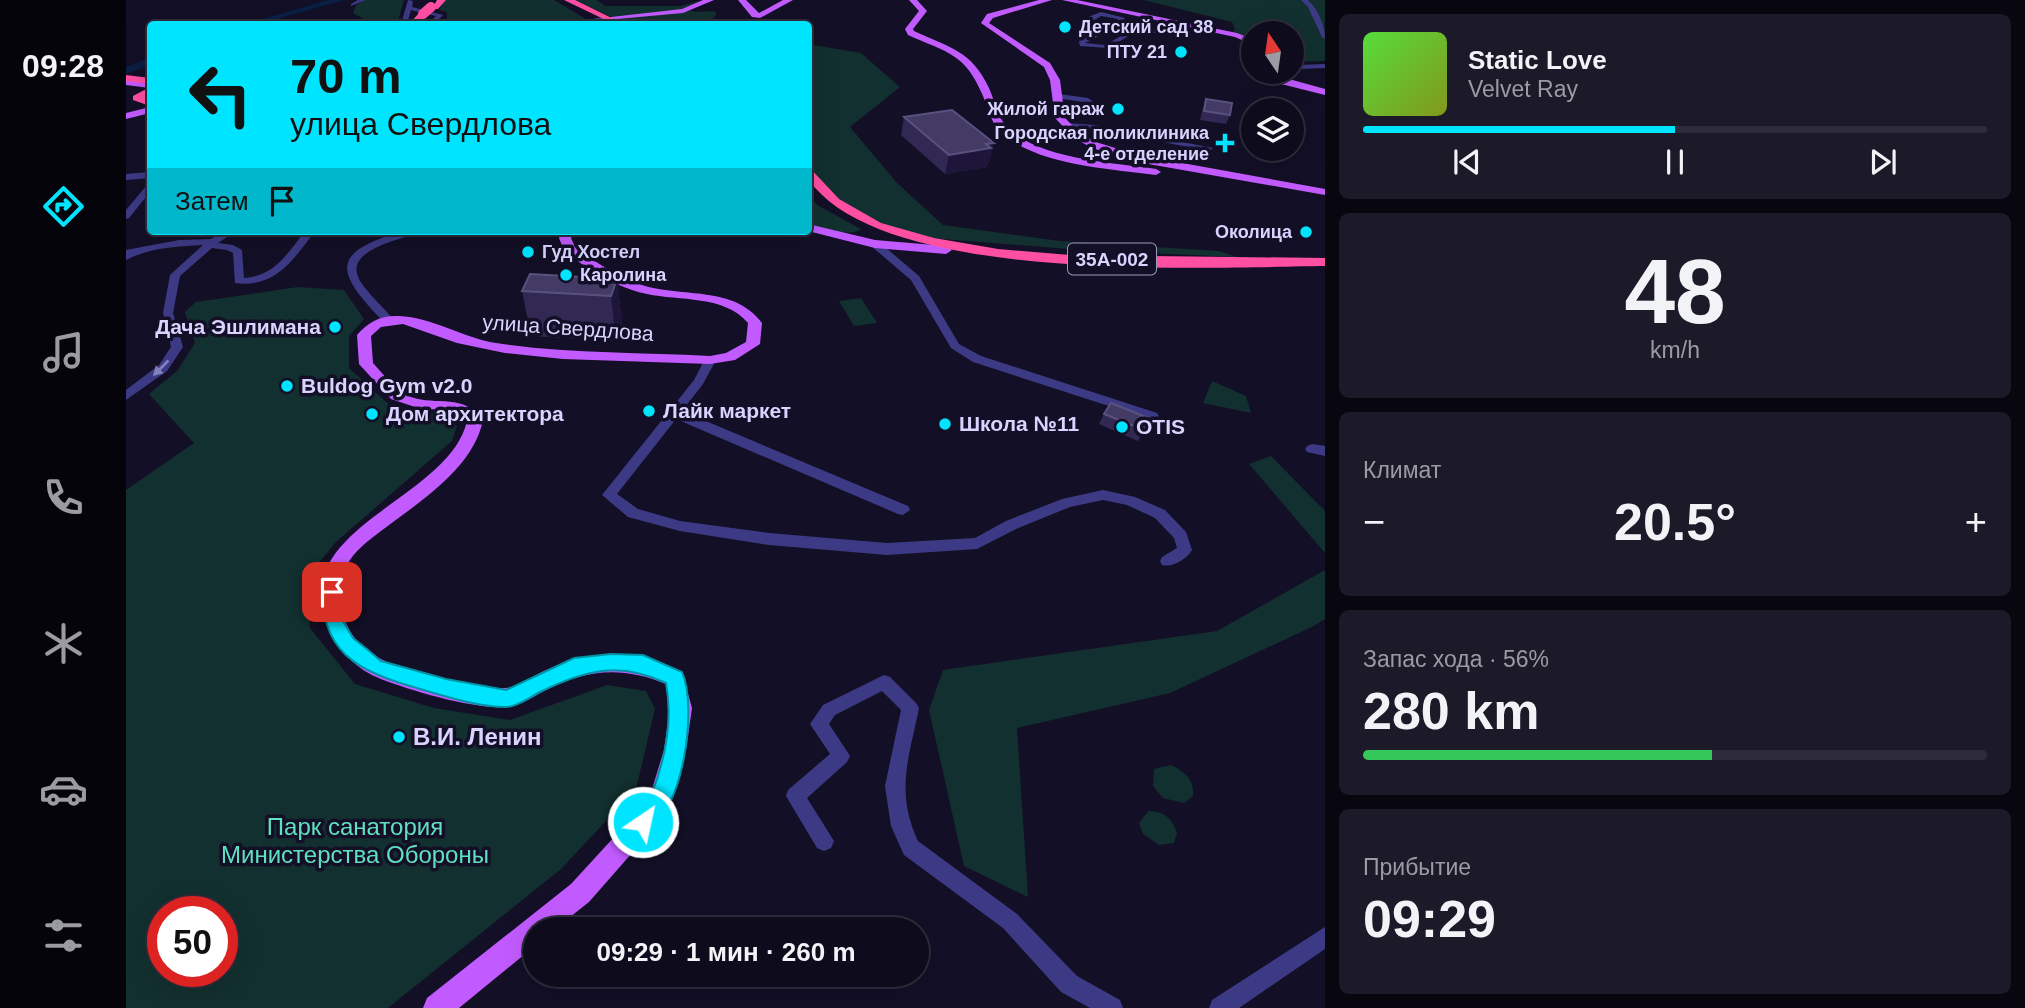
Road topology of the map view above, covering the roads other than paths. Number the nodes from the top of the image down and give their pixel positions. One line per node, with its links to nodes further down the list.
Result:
1 (363, 0): 12 (street)
2 (410, 0): 14 (street)
3 (562, 0): 15 (highway)
4 (568, 0): 15 (highway)
5 (710, 0): 15 (main road)
6 (742, 0): 7 (main road)
7 (789, 0)
8 (913, 0): 40 (main road)
9 (1048, 0): 31 (main road)
10 (1066, 0): 19 (main road)
11 (1304, 0): 22 (street)
12 (353, 5)
13 (433, 7): 17 (highway)
14 (410, 8): 16 (street); 18 (street)
15 (604, 20)
16 (405, 21)
17 (418, 21)
18 (434, 21)
19 (1174, 22): 20 (street); 21 (main road)
20 (1135, 30): 20 (street)
21 (1241, 37)
22 (1325, 37)
23 (1304, 66): 24 (street)
24 (1325, 66)
25 (127, 81): 27 (highway); 30 (highway)
26 (1294, 84): 29 (main road)
27 (147, 85)
28 (147, 89): 32 (highway)
29 (1324, 91)
30 (126, 95)
31 (1059, 96): 36 (street); 38 (main road)
32 (147, 104)
33 (147, 106): 35 (highway)
34 (147, 107): 37 (main road)
35 (126, 108)
36 (1102, 110)
37 (126, 116)
38 (1066, 125): 39 (street); 40 (main road)
39 (1209, 148)
40 (1208, 170): 46 (main road)
41 (812, 174): 54 (highway, 35А-002)
42 (147, 175): 43 (street)
43 (126, 177)
44 (812, 190): 48 (highway, 35А-002)
45 (147, 191): 47 (street)
46 (1325, 192)
47 (126, 216)
48 (864, 225): 54 (highway, 35А-002); 55 (main road)
49 (812, 228): 55 (main road)
50 (224, 235): 56 (street)
51 (307, 235): 56 (street)
52 (396, 235): 61 (street)
53 (567, 235): 62 (main road, улица Свердлова)
54 (898, 236): 57 (main road); 58 (highway, 35А-002); 60 (highway, 35А-002)
55 (849, 239): 57 (main road)
56 (211, 243): 59 (street); 63 (street, one-way to 63)
57 (875, 244): 58 (main road); 65 (street)
58 (946, 250): 60 (highway, 35А-002)
59 (126, 257)
60 (1325, 264)
61 (386, 318): 62 (main road, улица Свердлова); 70 (main road)
62 (710, 359): 64 (street)
63 (126, 396)
64 (674, 413): 66 (street); 67 (street)
65 (1153, 416)
66 (903, 510)
67 (1167, 561)
68 (824, 841): 71 (street)
69 (1325, 937): 72 (street)
70 (437, 1008)
71 (1112, 1008)
72 (1220, 1008)

